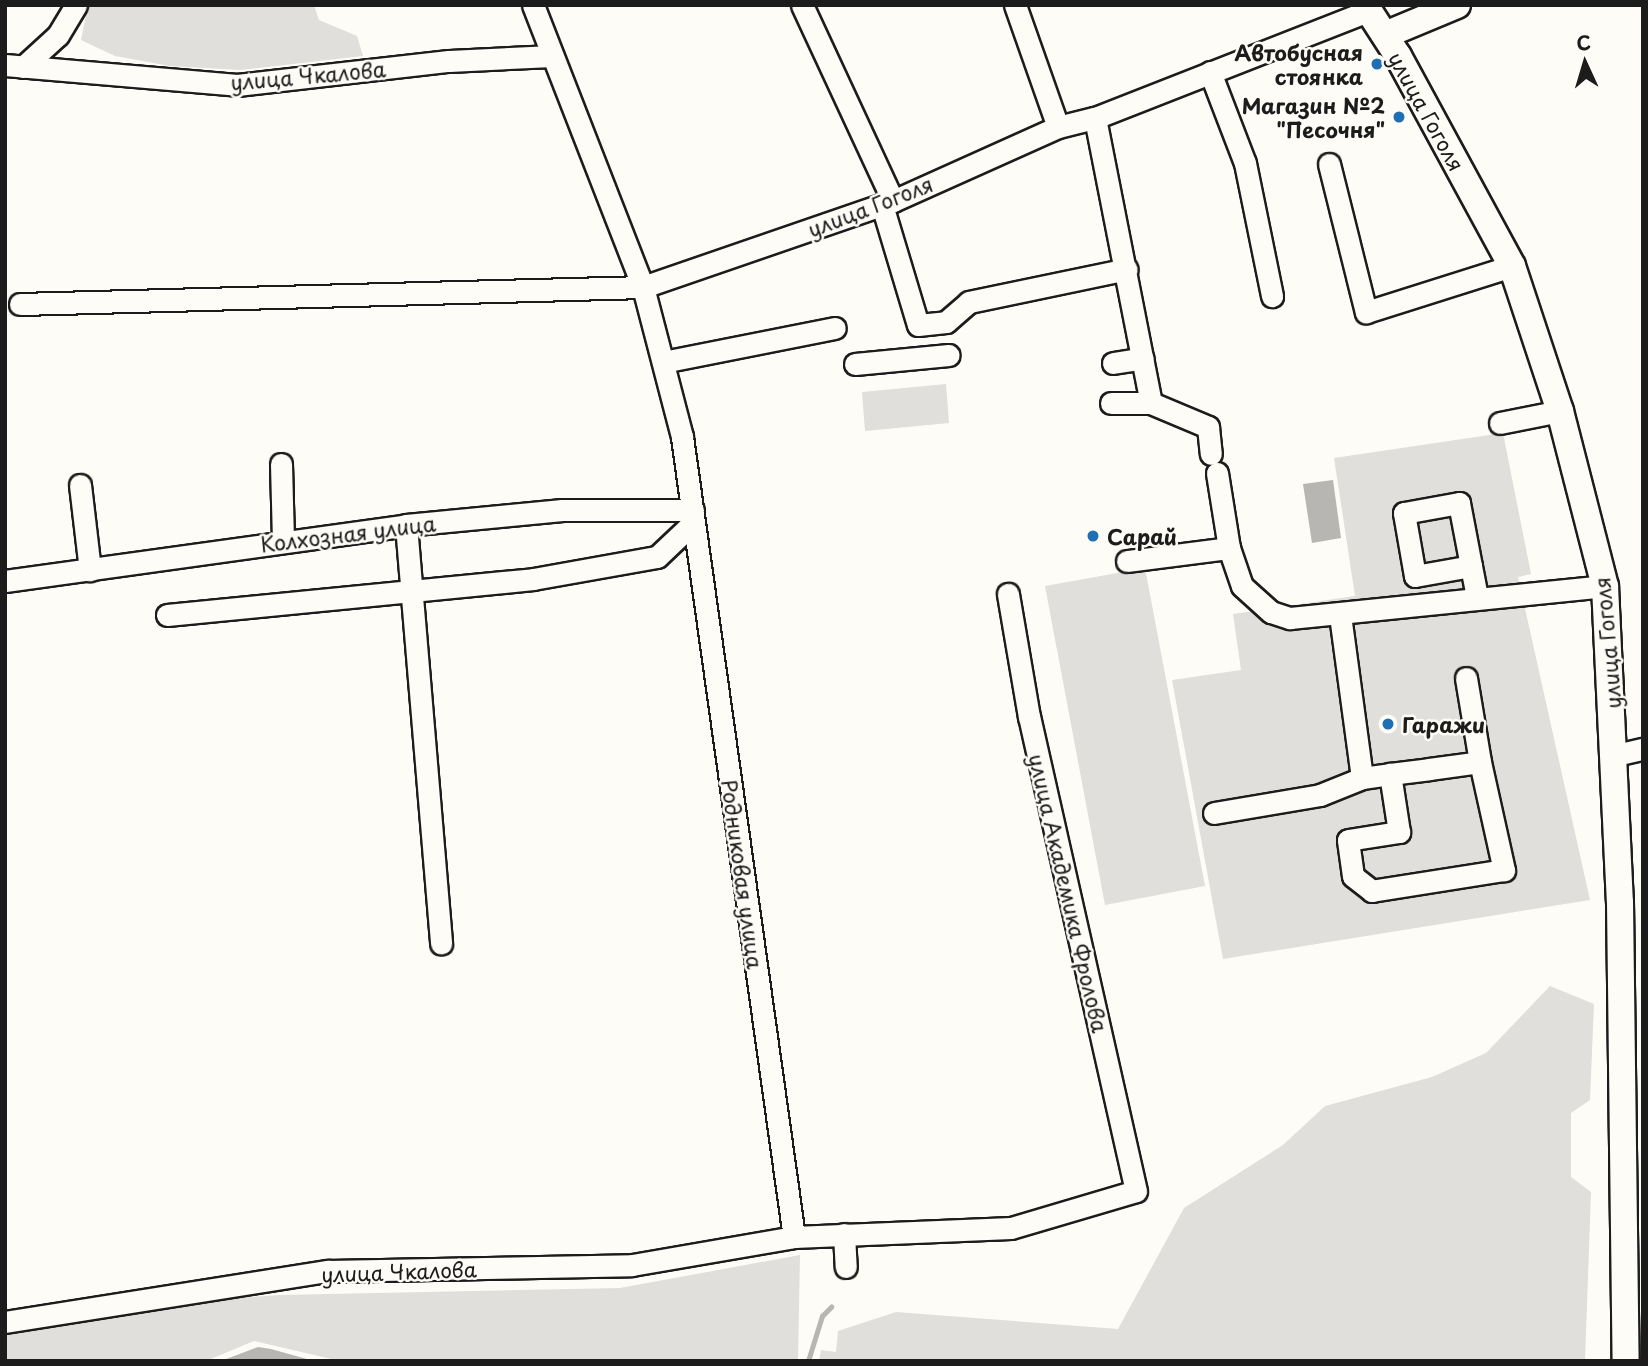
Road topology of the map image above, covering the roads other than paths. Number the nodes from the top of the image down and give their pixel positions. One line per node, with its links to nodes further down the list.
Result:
1 (76, 5): 9 (street)
2 (533, 5): 8 (street)
3 (802, 5): 14 (street)
4 (1015, 5): 12 (street)
5 (1457, 5): 7 (main road)
6 (1367, 8): 7 (main road, улица Гоголя); 10 (street, улица Гоголя)
7 (1385, 35): 15 (main road, улица Гоголя)
8 (552, 56): 9 (street, улица Чкалова); 17 (street)
9 (14, 66)
10 (1210, 72): 11 (street, улица Гоголя); 18 (street)
11 (1095, 118): 12 (street, улица Гоголя); 16 (street)
12 (1058, 127): 14 (street, улица Гоголя)
13 (1329, 164): 15 (street)
14 (887, 203): 17 (street, улица Гоголя); 20 (street)
15 (1512, 266): 30 (main road, улица Гоголя)
16 (1127, 269): 20 (street); 24 (street)
17 (643, 287): 19 (street); 25 (street, Родниковая улица)
18 (1272, 296)
19 (20, 304)
20 (918, 325): 23 (street)
21 (835, 328): 25 (street)
22 (949, 355): 23 (street)
23 (919, 358): 26 (street)
24 (1143, 358): 27 (street); 28 (street)
25 (663, 362): 34 (street, Родниковая улица)
26 (855, 363)
27 (1113, 363)
28 (1151, 402): 29 (street); 37 (street)
29 (1111, 403)
30 (1560, 411): 31 (street); 42 (main road, улица Гоголя)
31 (1500, 423)
32 (282, 464): 36 (street)
33 (80, 485): 40 (street)
34 (694, 516): 35 (street, Колхозная улица); 43 (street); 59 (street, Родниковая улица)
35 (406, 525): 36 (street, Колхозная улица); 43 (street)
36 (283, 540): 40 (street, Колхозная улица)
37 (1229, 548): 38 (street); 47 (street)
38 (1127, 561)
39 (1471, 566): 45 (street)
40 (90, 570): 41 (street, Колхозная улица)
41 (5, 581)
42 (1605, 586): 45 (street); 50 (main road, улица Гоголя)
43 (411, 594): 46 (street); 55 (street)
44 (1008, 594): 56 (street, улица Академика Фролова)
45 (1477, 597): 47 (street)
46 (167, 615)
47 (1340, 615): 53 (street)
48 (1466, 678): 51 (street)
49 (1643, 749): 50 (street)
50 (1616, 755): 57 (main road, улица Гоголя)
51 (1480, 762): 52 (street); 52 (street)
52 (1390, 775): 53 (street)
53 (1362, 778): 54 (street)
54 (1214, 813)
55 (441, 944)
56 (1136, 1191): 58 (street, улица Чкалова)
57 (1633, 1223): 62 (main road, улица Гоголя)
58 (844, 1234): 59 (street, улица Чкалова); 60 (street)
59 (794, 1237): 61 (street, улица Чкалова)
60 (846, 1267)
61 (5, 1322)
62 (1626, 1361)

